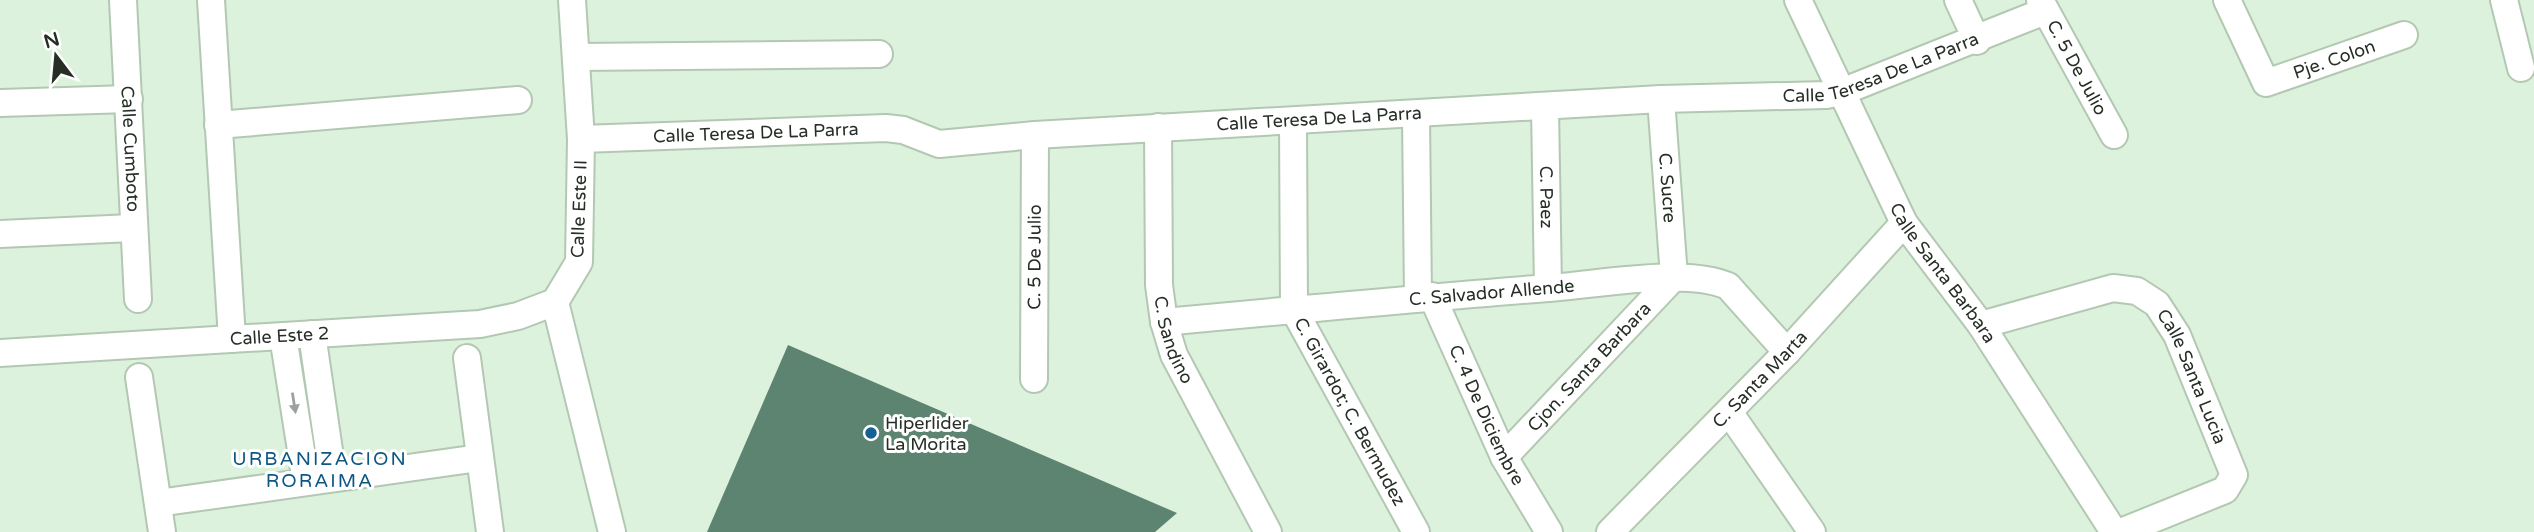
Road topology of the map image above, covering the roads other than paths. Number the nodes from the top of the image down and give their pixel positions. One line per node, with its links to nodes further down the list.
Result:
1 (123, 0): 15 (street, Calle Cumboto)
2 (211, 0): 22 (street)
3 (572, 0): 12 (street, Calle Este II)
4 (1798, 0): 14 (street, Calle Santa Barbara)
5 (1958, 0): 10 (street)
6 (2227, 0): 9 (street, Pje. Colon)
7 (2504, 0): 13 (street)
8 (2042, 6): 10 (street, Calle Teresa De La Parra); 25 (street, C. 5 De Julio)
9 (2404, 35)
10 (1977, 41): 14 (street, Calle Teresa De La Parra)
11 (879, 54): 12 (street)
12 (576, 57): 26 (street, Calle Este II)
13 (2521, 68)
14 (1844, 91): 16 (street, Calle Teresa De La Parra); 27 (street, Calle Santa Barbara)
15 (129, 99): 18 (street); 28 (street, Calle Cumboto)
16 (1661, 99): 19 (street, Calle Teresa De La Parra); 30 (street, C. Sucre)
17 (519, 100): 22 (street)
18 (0, 103)
19 (1545, 108): 20 (street, Calle Teresa De La Parra); 31 (street, C. Paez)
20 (1416, 115): 21 (street, Calle Teresa De La Parra); 32 (street, C. 4 De Diciembre)
21 (1293, 122): 23 (street, Calle Teresa De La Parra); 35 (street, C. Girardot; C. Bermudez)
22 (218, 125): 40 (street)
23 (1158, 127): 24 (street, Calle Teresa De La Parra); 36 (street, C. Sandino)
24 (1035, 135): 26 (street, Calle Teresa De La Parra); 45 (street, C. 5 De Julio)
25 (2114, 135)
26 (581, 139): 34 (street, Calle Este II)
27 (1904, 223): 37 (street, Calle Santa Barbara); 41 (street, C. Santa Marta)
28 (132, 228): 29 (street); 33 (street, Calle Cumboto)
29 (0, 234)
30 (1674, 277): 31 (street, C. Salvador Allende); 41 (street, C. Salvador Allende); 47 (street, Cjon. Santa Barbara)
31 (1548, 288): 32 (street, C. Salvador Allende)
32 (1425, 297): 35 (street, C. Salvador Allende); 47 (street, C. 4 De Diciembre)
33 (138, 299)
34 (555, 302): 38 (street, Calle Este 2); 55 (street)
35 (1294, 310): 36 (street, C. Salvador Allende); 57 (street, C. Girardot; C. Bermudez)
36 (1164, 322): 56 (street, C. Sandino)
37 (1981, 325): 52 (street, Calle Santa Barbara); 52 (street, Calle Santa Lucia)
38 (312, 334): 39 (street, Calle Este 2); 49 (street)
39 (283, 336): 40 (street, Calle Este 2); 50 (street, one-way to 50)
40 (232, 339): 42 (street, Calle Este 2)
41 (1787, 352): 46 (street, C. Santa Marta)
42 (0, 353)
43 (467, 358): 48 (street)
44 (139, 377): 51 (street)
45 (1034, 379)
46 (1729, 412): 59 (street, C. Santa Marta); 60 (street)
47 (1504, 457): 58 (street, C. 4 De Diciembre)
48 (478, 458): 49 (street); 54 (street)
49 (332, 478): 50 (street)
50 (306, 482): 51 (street)
51 (158, 503): 53 (street)
52 (2123, 531)
53 (162, 532)
54 (490, 532)
55 (612, 532)
56 (1268, 532)
57 (1416, 532)
58 (1549, 532)
59 (1610, 532)
60 (1812, 532)

